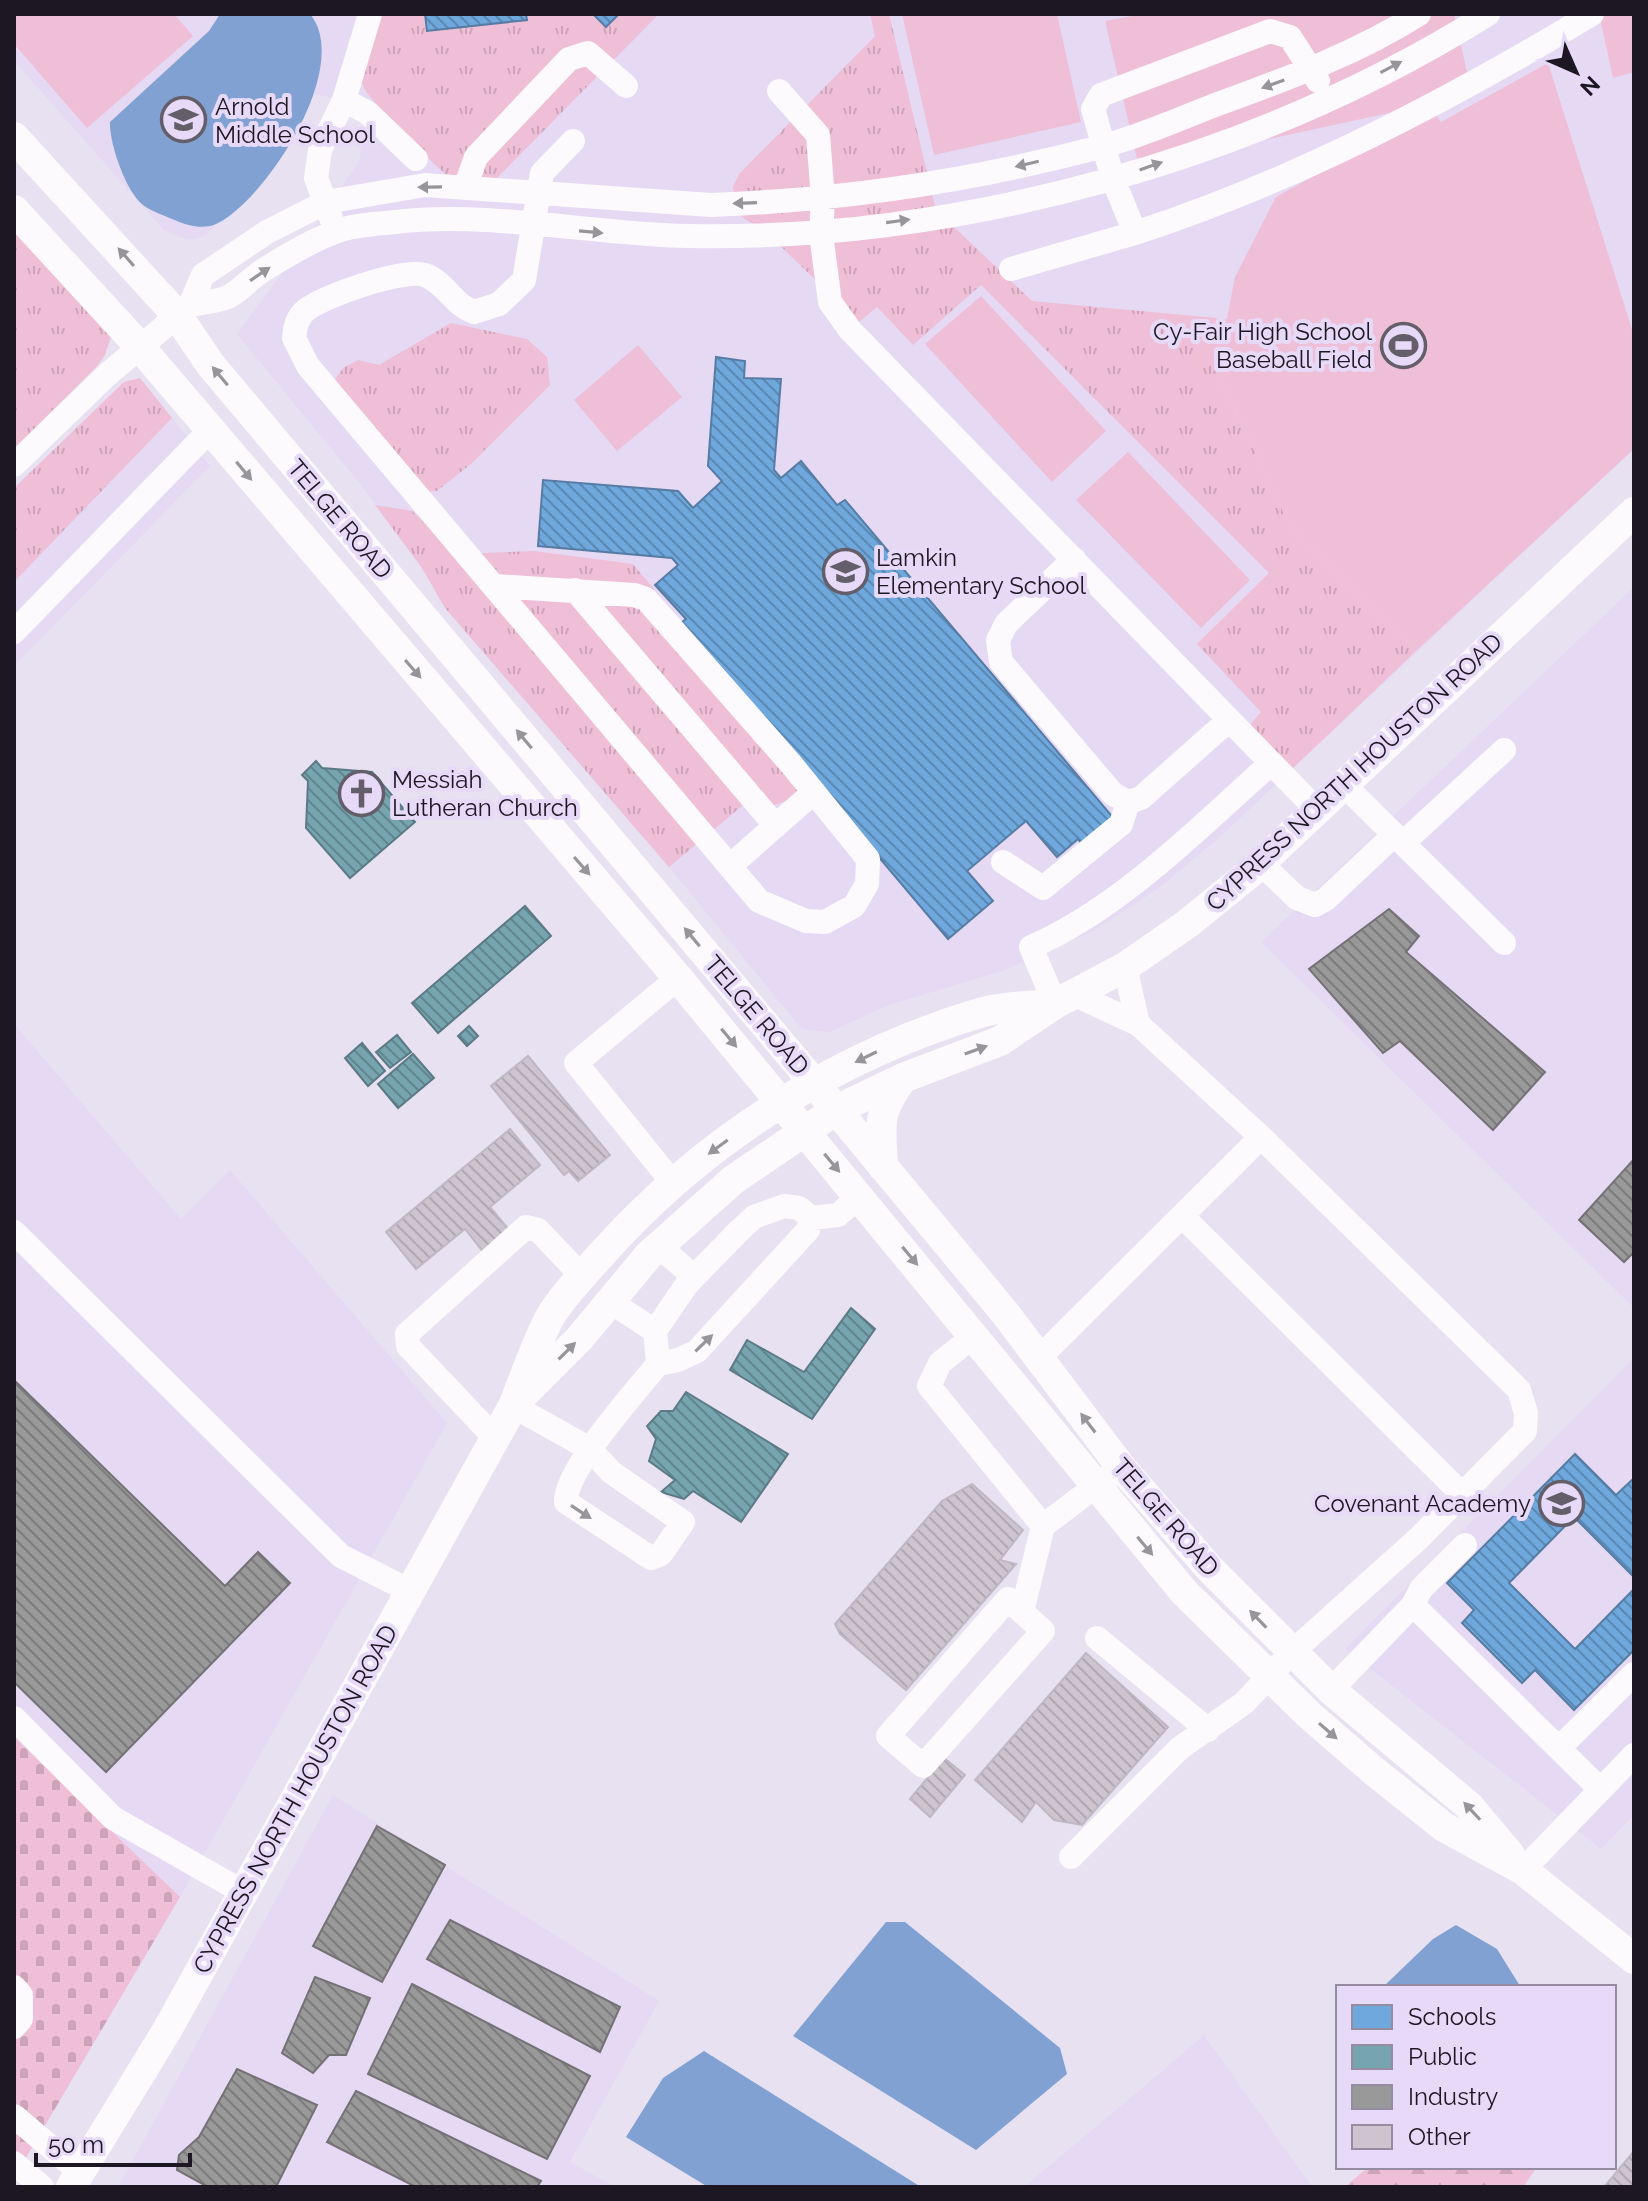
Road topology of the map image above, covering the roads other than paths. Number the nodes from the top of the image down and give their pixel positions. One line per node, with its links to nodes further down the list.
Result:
1 (370, 14): 9 (lane)
2 (1419, 14): 5 (lane)
3 (1488, 14): 8 (lane, one-way to 3)
4 (1592, 14): 22 (lane)
5 (1312, 69): 8 (lane); 12 (lane, one-way to 12); 12 (lane)
6 (626, 86): 15 (lane)
7 (779, 91): 17 (lane)
8 (1325, 98): 14 (lane, one-way to 8)
9 (344, 100): 13 (lane); 18 (lane)
10 (14, 137): 25 (main road, TELGE ROAD, one-way to 10)
11 (573, 141): 16 (lane)
12 (1103, 147): 14 (lane); 17 (lane, one-way to 17)
13 (416, 159)
14 (1113, 179): 22 (lane); 23 (lane, one-way to 14)
15 (465, 188): 16 (lane); 18 (lane, one-way to 18)
16 (539, 192): 17 (lane, one-way to 16); 20 (lane)
17 (823, 199): 23 (lane)
18 (326, 202): 21 (lane); 25 (lane)
19 (14, 210): 26 (main road, TELGE ROAD)
20 (533, 225): 21 (lane); 23 (lane, one-way to 23); 32 (lane)
21 (336, 231): 25 (lane, one-way to 21)
22 (1135, 233): 24 (lane)
23 (821, 234): 30 (lane)
24 (1011, 269)
25 (184, 310): 26 (lane); 31 (main road, TELGE ROAD, one-way to 25)
26 (140, 347): 27 (main road, TELGE ROAD); 28 (lane)
27 (210, 430): 34 (main road, TELGE ROAD, one-way to 34); 35 (lane)
28 (14, 465)
29 (1634, 512): 39 (main road, CYPRESS NORTH HOUSTON ROAD)
30 (1074, 559): 36 (lane); 41 (lane)
31 (387, 575): 34 (main road); 54 (main road, TELGE ROAD, one-way to 31)
32 (495, 586): 33 (lane); 47 (lane)
33 (575, 590): 40 (lane); 43 (lane)
34 (354, 602): 50 (main road, TELGE ROAD, one-way to 50)
35 (14, 632)
36 (1229, 720): 38 (lane); 41 (lane)
37 (1504, 750): 44 (lane)
38 (1270, 764): 42 (lane); 51 (lane)
39 (1344, 785): 42 (main road, CYPRESS NORTH HOUSTON ROAD); 44 (lane)
40 (814, 792): 43 (lane); 47 (lane)
41 (1128, 802): 45 (lane)
42 (1317, 810): 46 (main road, CYPRESS NORTH HOUSTON ROAD)
43 (776, 826): 47 (lane)
44 (1398, 839): 46 (lane); 48 (lane)
45 (1003, 862)
46 (1260, 863): 49 (main road, CYPRESS NORTH HOUSTON ROAD)
47 (730, 866)
48 (1504, 943)
49 (1125, 967): 51 (main road, CYPRESS NORTH HOUSTON ROAD); 52 (lane)
50 (678, 978): 55 (main road, TELGE ROAD, one-way to 55); 60 (lane)
51 (1064, 999): 52 (lane); 53 (main road, CYPRESS NORTH HOUSTON ROAD, one-way to 51); 54 (main road, CYPRESS NORTH HOUSTON ROAD, one-way to 54)
52 (1138, 1024): 58 (lane)
53 (903, 1078): 56 (main road, CYPRESS NORTH HOUSTON ROAD); 59 (main road)
54 (814, 1083): 55 (main road, CYPRESS NORTH HOUSTON ROAD); 56 (main road, TELGE ROAD)
55 (782, 1102): 57 (main road, TELGE ROAD); 60 (main road, CYPRESS NORTH HOUSTON ROAD, one-way to 60)
56 (836, 1110): 57 (main road, CYPRESS NORTH HOUSTON ROAD); 59 (main road, TELGE ROAD)
57 (805, 1130): 61 (main road, TELGE ROAD, one-way to 61); 65 (main road, CYPRESS NORTH HOUSTON ROAD)
58 (1261, 1137): 62 (lane); 78 (lane)
59 (883, 1167): 71 (main road, TELGE ROAD)
60 (673, 1183): 66 (main road, CYPRESS NORTH HOUSTON ROAD)
61 (860, 1196): 63 (lane); 70 (main road, TELGE ROAD, one-way to 70)
62 (1182, 1216): 71 (lane); 78 (lane)
63 (811, 1218): 67 (lane); 72 (lane, one-way to 63)
64 (14, 1232): 81 (lane)
65 (659, 1246): 67 (lane); 68 (main road, CYPRESS NORTH HOUSTON ROAD)
66 (582, 1276): 73 (main road, CYPRESS NORTH HOUSTON ROAD); 74 (lane)
67 (694, 1277): 69 (lane)
68 (609, 1301): 69 (lane); 73 (main road, CYPRESS NORTH HOUSTON ROAD, one-way to 68)
69 (655, 1331): 72 (lane)
70 (975, 1335): 77 (main road, TELGE ROAD); 79 (lane)
71 (1039, 1358): 76 (main road, TELGE ROAD, one-way to 71)
72 (658, 1364): 75 (lane)
73 (513, 1406): 74 (main road, CYPRESS NORTH HOUSTON ROAD); 75 (lane)
74 (495, 1438): 81 (main road, CYPRESS NORTH HOUSTON ROAD)
75 (590, 1449): 75 (lane, one-way to 75)
76 (1121, 1467): 77 (lane); 85 (main road, TELGE ROAD, one-way to 76)
77 (1095, 1487): 79 (lane); 87 (main road, TELGE ROAD, one-way to 87)
78 (1463, 1495): 85 (lane)
79 (1043, 1526): 83 (lane)
80 (1465, 1545): 82 (lane)
81 (410, 1591): 96 (main road, CYPRESS NORTH HOUSTON ROAD)
82 (1413, 1605): 88 (lane); 91 (lane)
83 (1022, 1612): 83 (lane)
84 (1097, 1638): 90 (lane)
85 (1291, 1653): 87 (lane); 88 (main road, TELGE ROAD)
86 (1634, 1674): 91 (lane)
87 (1269, 1677): 90 (lane); 95 (main road, TELGE ROAD, one-way to 95)
88 (1331, 1690): 95 (main road, TELGE ROAD, one-way to 88)
89 (14, 1718): 96 (lane)
90 (1208, 1730): 94 (lane)
91 (1559, 1748): 93 (lane)
92 (1634, 1755): 93 (lane)
93 (1600, 1789): 95 (lane)
94 (1071, 1857)
95 (1523, 1870): 97 (main road, TELGE ROAD)
96 (243, 1892): 102 (main road, CYPRESS NORTH HOUSTON ROAD)
97 (1633, 1956)
98 (14, 1987): 99 (lane)
99 (14, 2027)
100 (14, 2116): 102 (lane)
101 (14, 2163): 103 (lane)
102 (76, 2179)
103 (42, 2187)

